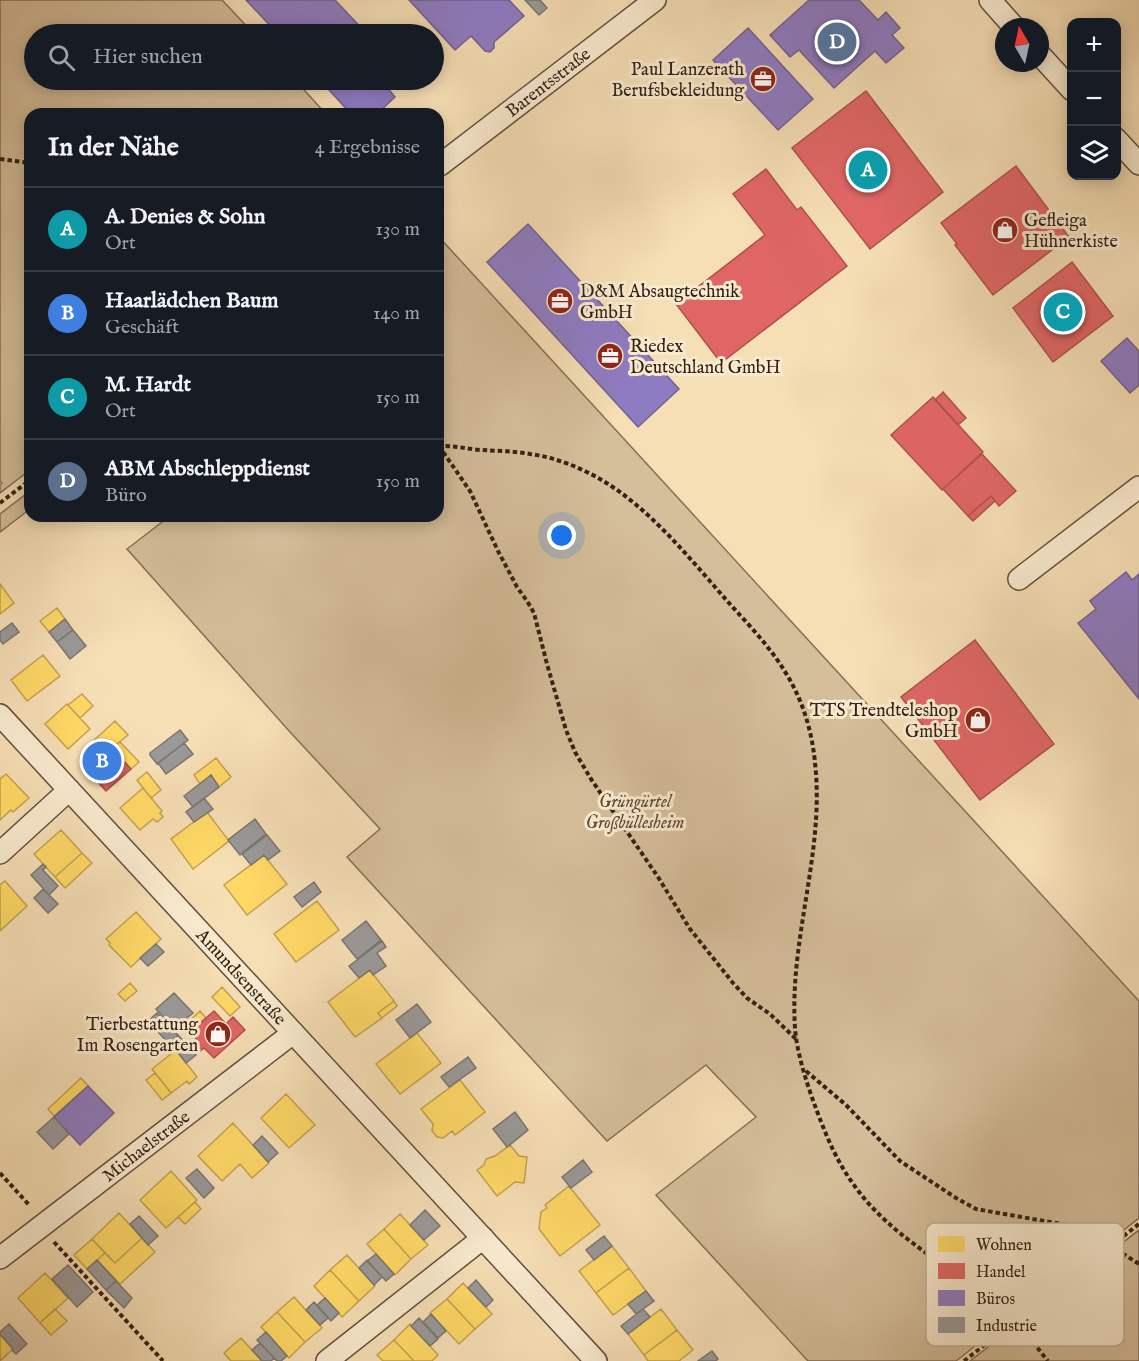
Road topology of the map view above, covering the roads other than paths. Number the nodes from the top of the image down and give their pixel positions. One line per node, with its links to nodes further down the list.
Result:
1 (655, 0): 7 (street, Barentsstraße)
2 (990, 0): 3 (street)
3 (1006, 18)
4 (1049, 65): 5 (street)
5 (1067, 85)
6 (1121, 144): 8 (street)
7 (444, 162)
8 (1139, 164)
9 (1139, 487): 10 (street)
10 (1019, 579)
11 (0, 715): 12 (street, Amundsenstraße)
12 (69, 790): 13 (street); 14 (street, Amundsenstraße)
13 (0, 853)
14 (293, 1033): 15 (street, Amundsenstraße); 16 (street, Michaelstraße)
15 (483, 1238): 17 (street); 18 (street, Amundsenstraße)
16 (0, 1258)
17 (327, 1361)
18 (596, 1361)

